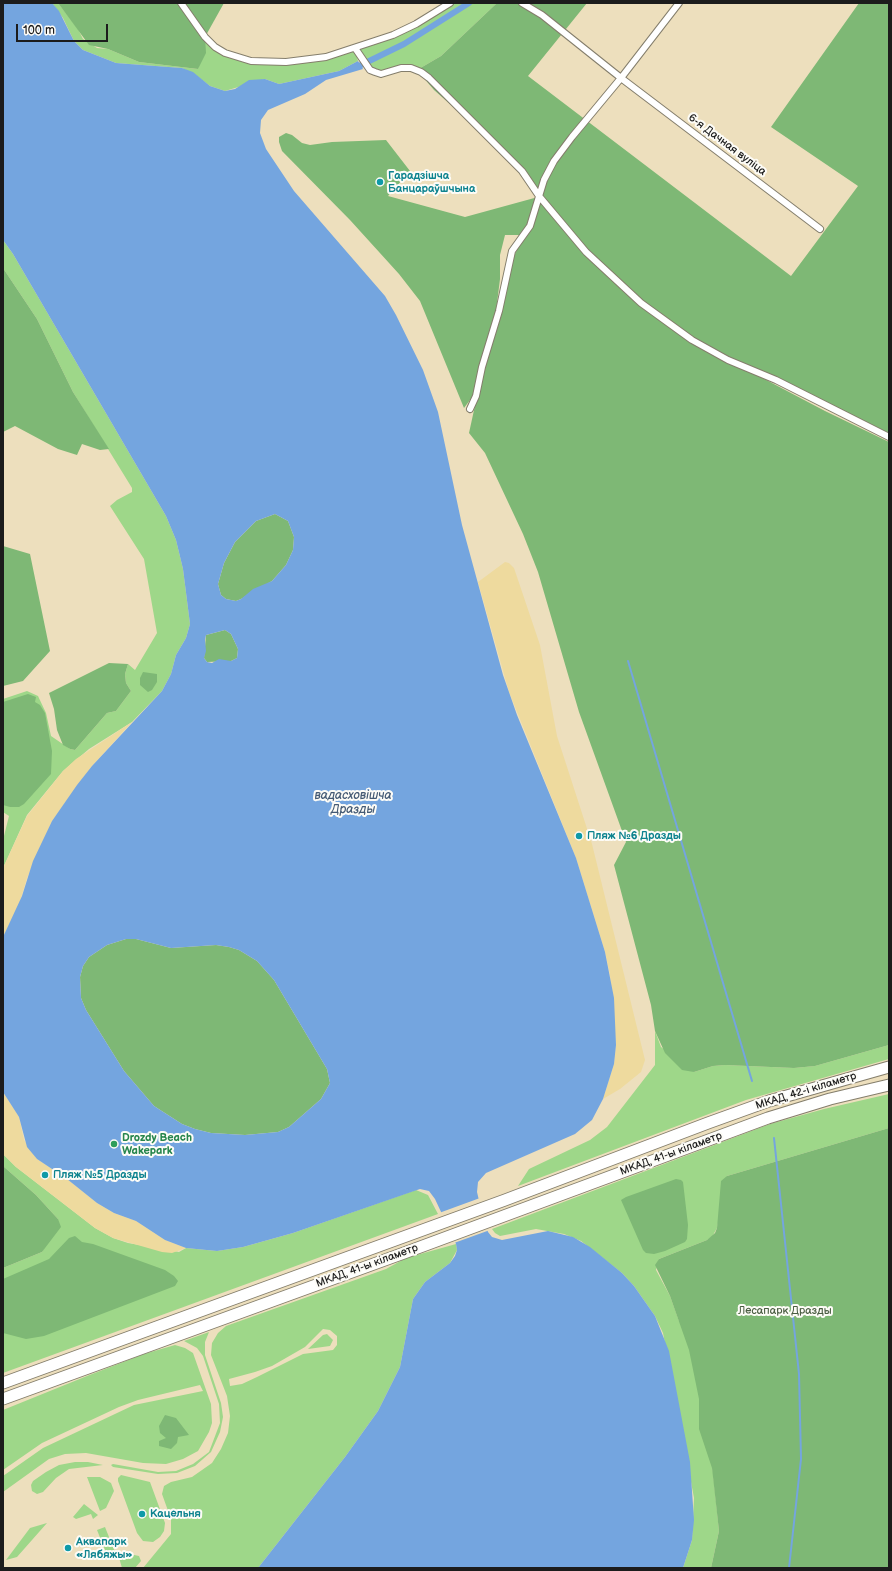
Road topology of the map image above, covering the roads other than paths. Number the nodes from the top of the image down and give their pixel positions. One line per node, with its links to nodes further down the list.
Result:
1 (181, 3): 5 (street)
2 (450, 3): 5 (street)
3 (522, 3): 6 (street, 6-я Дачная вуліца)
4 (680, 3): 6 (street)
5 (357, 50): 7 (street)
6 (621, 78): 7 (street); 8 (street, 6-я Дачная вуліца)
7 (539, 196): 9 (street); 10 (street)
8 (820, 229)
9 (470, 409)
10 (889, 437)
11 (889, 1067): 13 (highway, МКАД, 42-і кіламетр)
12 (889, 1085): 14 (highway, МКАД, 42-і кіламетр)
13 (723, 1117): 15 (highway, МКАД, 41-ы кіламетр)
14 (730, 1132): 16 (highway, МКАД, 41-ы кіламетр)
15 (3, 1383)
16 (3, 1399)

